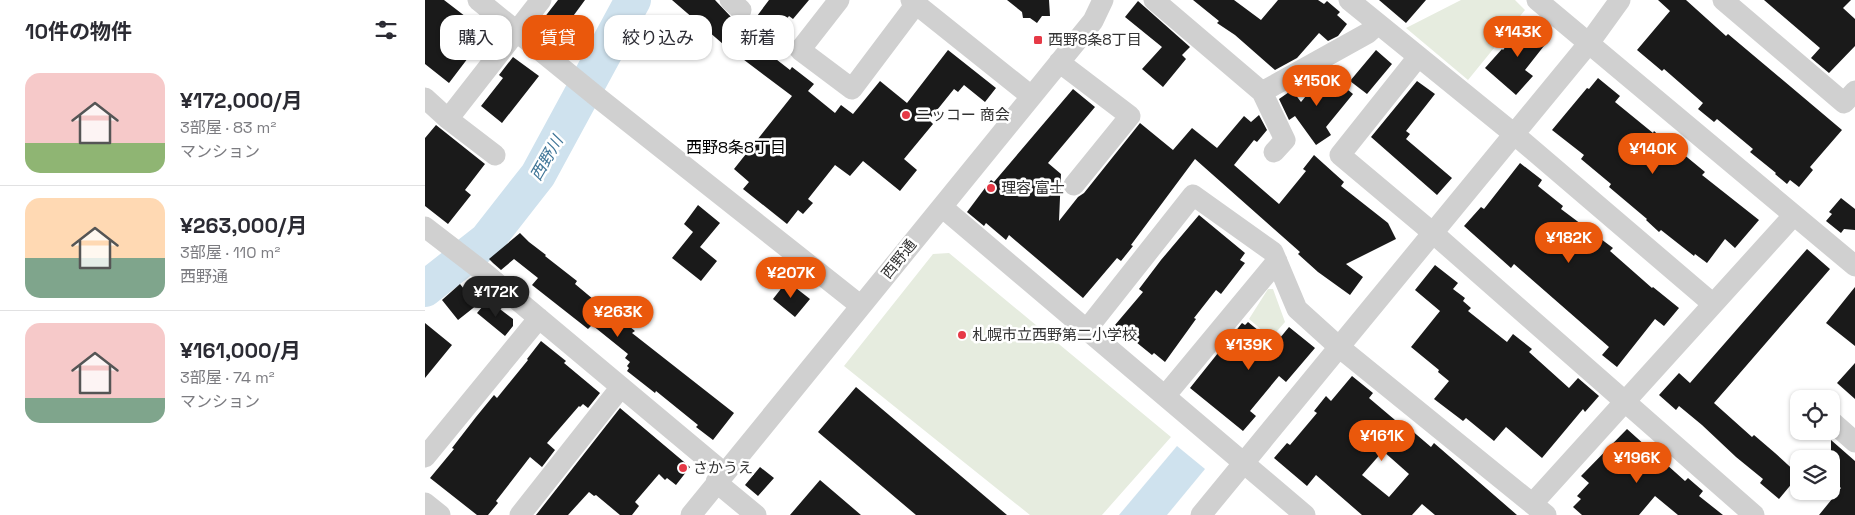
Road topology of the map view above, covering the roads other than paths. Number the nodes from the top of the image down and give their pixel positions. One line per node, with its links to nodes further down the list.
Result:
1 (478, 0): 12 (street)
2 (541, 0): 12 (street)
3 (839, 0): 10 (street)
4 (1103, 0): 15 (street, 西野通)
5 (1154, 0): 17 (street)
6 (1349, 0): 11 (street)
7 (1537, 0): 13 (street)
8 (1620, 0): 13 (street)
9 (1723, 0): 16 (street)
10 (914, 2): 18 (street)
11 (1378, 24): 14 (street); 17 (street)
12 (516, 31): 20 (street); 32 (street)
13 (1589, 43): 21 (street); 26 (street)
14 (1418, 57): 21 (street); 28 (street)
15 (1059, 62): 18 (street, 西野通); 24 (street)
16 (1855, 91)
17 (1262, 92): 22 (street)
18 (1031, 96): 25 (street, 西野通)
19 (425, 98): 20 (street)
20 (448, 119): 23 (street)
21 (1514, 134): 28 (street); 31 (street)
22 (1274, 152)
23 (495, 155)
24 (1074, 185)
25 (942, 207): 32 (street, 西野通); 34 (street)
26 (1794, 215): 30 (street); 31 (street)
27 (425, 227): 33 (street)
28 (1433, 233): 35 (street); 38 (street)
29 (1277, 261): 34 (street); 35 (street); 37 (street)
30 (1855, 266)
31 (1713, 304): 38 (street)
32 (861, 306): 43 (street, 西野通)
33 (539, 318): 36 (street); 41 (street)
34 (1087, 329): 37 (street)
35 (1339, 347): 42 (street); 45 (street)
36 (621, 387): 43 (street); 47 (street)
37 (1165, 396): 42 (street)
38 (1624, 402): 45 (street); 52 (street)
39 (1840, 429): 40 (street)
40 (1855, 442)
41 (425, 457)
42 (1244, 463): 50 (street); 51 (street)
43 (720, 477): 48 (street, 西野通); 49 (street)
44 (425, 503): 46 (street)
45 (1540, 509)
46 (440, 515)
47 (520, 515)
48 (691, 515)
49 (755, 515)
50 (1201, 515)
51 (1305, 515)
52 (1754, 515)

